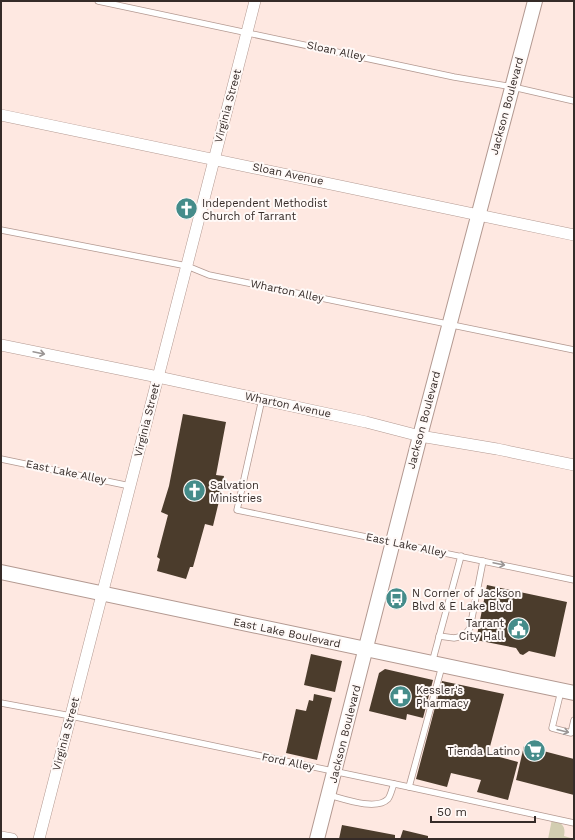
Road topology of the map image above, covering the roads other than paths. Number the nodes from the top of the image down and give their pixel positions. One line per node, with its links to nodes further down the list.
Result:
1 (98, 1): 4 (lane, Sloan Alley)
2 (255, 1): 4 (street, Virginia Street)
3 (535, 1): 5 (street, Jackson Boulevard)
4 (247, 32): 5 (lane, Sloan Alley); 8 (street, Virginia Street)
5 (513, 88): 6 (lane, Sloan Alley); 9 (street, Jackson Boulevard)
6 (574, 101)
7 (1, 115): 8 (street, Sloan Avenue)
8 (215, 158): 9 (street, Sloan Avenue); 12 (street, Virginia Street)
9 (478, 216): 11 (street, Sloan Avenue); 13 (street, Jackson Boulevard)
10 (1, 230): 12 (lane, Wharton Alley)
11 (574, 235)
12 (187, 266): 13 (lane, Wharton Alley); 16 (street, Virginia Street)
13 (450, 324): 15 (lane, Wharton Alley); 18 (street, Jackson Boulevard)
14 (1, 345): 16 (street, Wharton Avenue, one-way to 16)
15 (574, 350)
16 (158, 376): 17 (street, Wharton Avenue); 21 (street, Virginia Street)
17 (262, 399): 18 (street, Wharton Avenue); 22 (lane, East Lake Alley)
18 (420, 436): 20 (street, Wharton Avenue); 22 (street, Jackson Boulevard)
19 (1, 459): 21 (lane, East Lake Alley)
20 (574, 465)
21 (130, 486): 27 (street, Virginia Street)
22 (393, 542): 23 (lane, East Lake Alley); 29 (street, Jackson Boulevard)
23 (461, 556): 24 (lane, East Lake Alley); 28 (lane)
24 (483, 561): 26 (lane, East Lake Alley, one-way to 26); 28 (lane)
25 (1, 572): 27 (street, East Lake Boulevard)
26 (574, 580)
27 (102, 594): 29 (street, East Lake Boulevard); 33 (street, Virginia Street)
28 (439, 636): 30 (lane)
29 (366, 650): 30 (street, East Lake Boulevard); 35 (street, Jackson Boulevard)
30 (437, 664): 31 (street, East Lake Boulevard); 37 (lane)
31 (570, 691): 34 (lane, one-way to 34)
32 (1, 703): 33 (lane, Ford Alley)
33 (71, 716): 35 (lane, Ford Alley); 42 (street, Virginia Street)
34 (574, 720)
35 (335, 772): 36 (lane, Ford Alley); 38 (street, Jackson Boulevard)
36 (394, 784): 37 (lane, Ford Alley); 38 (lane)
37 (409, 787): 39 (lane, Ford Alley)
38 (329, 795): 43 (street, Jackson Boulevard)
39 (574, 823)
40 (1, 837): 41 (street)
41 (12, 839)
42 (39, 839)
43 (317, 839)

